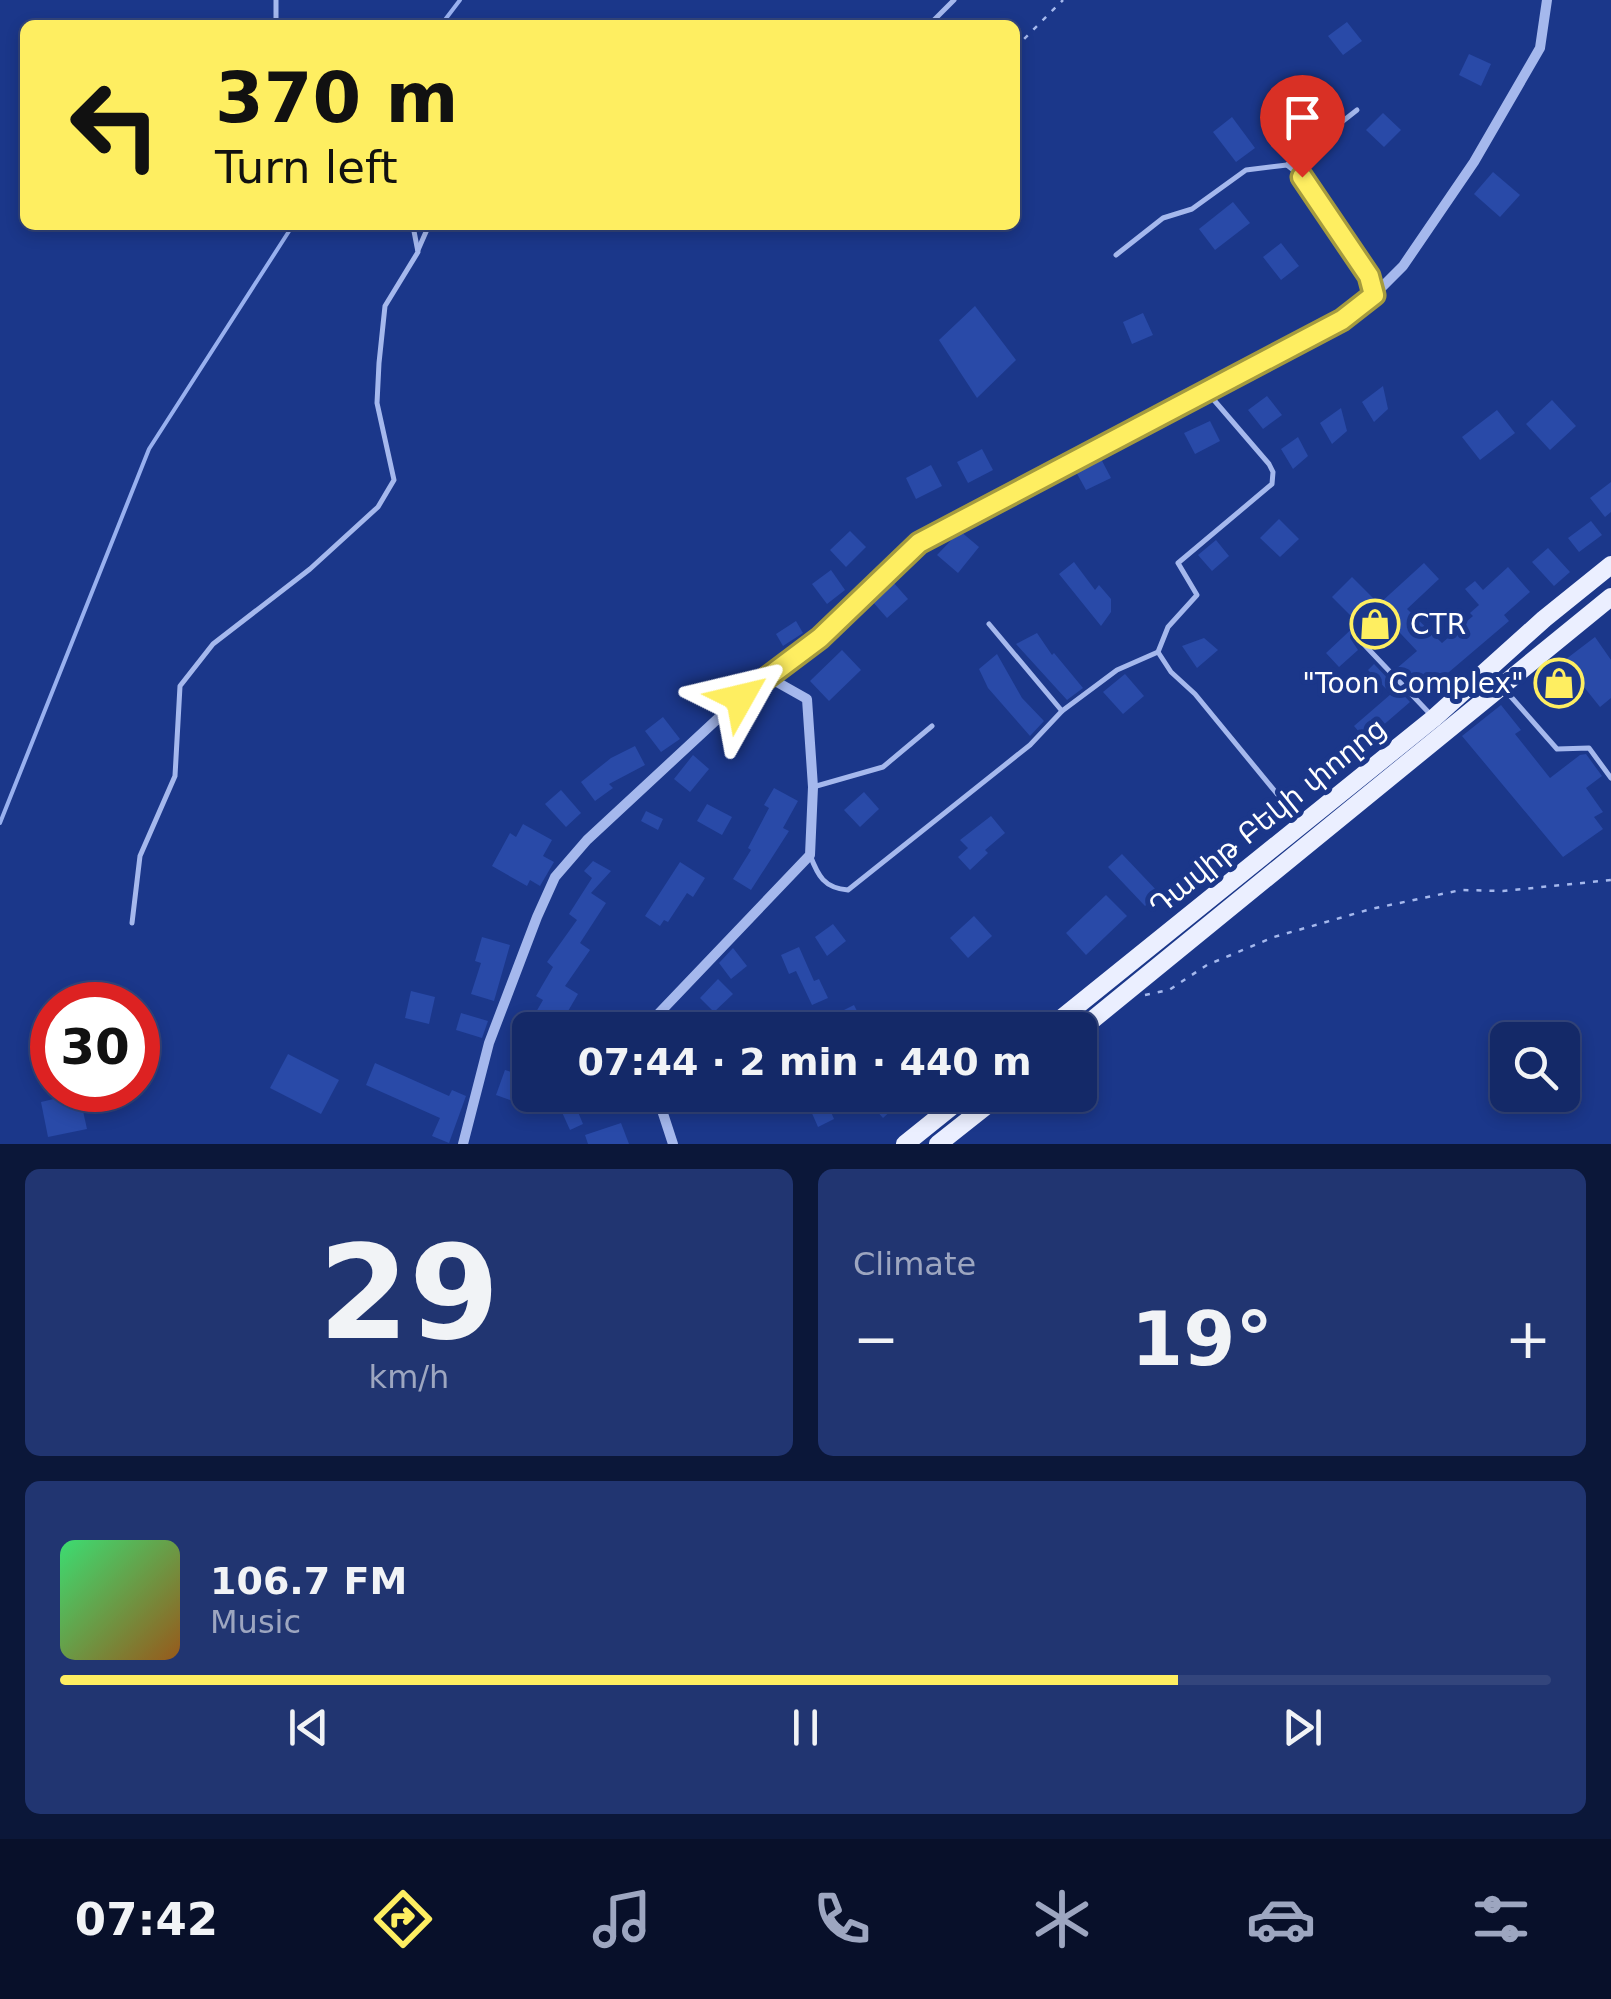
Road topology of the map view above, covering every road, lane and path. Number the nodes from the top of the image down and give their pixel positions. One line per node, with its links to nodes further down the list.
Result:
1 (954, 0): 4 (lane)
2 (1063, 0): 5 (path)
3 (1547, 0): 12 (street)
4 (934, 20)
5 (1020, 43)
6 (1357, 110): 7 (lane)
7 (1287, 165): 11 (lane); 12 (lane)
8 (414, 230): 10 (lane)
9 (427, 230): 10 (lane)
10 (418, 252): 33 (lane)
11 (1116, 255)
12 (1374, 295): 13 (street)
13 (1206, 390): 20 (lane); 21 (street)
14 (1611, 566): 16 (main road, Դավիթ Բեկի փողոց)
15 (1611, 597): 19 (main road, Դավիթ Բեկի փողոց)
16 (1544, 619): 19 (main road); 24 (main road, Դավիթ Բեկի փողոց)
17 (990, 624): 23 (lane)
18 (1356, 636): 24 (lane)
19 (1562, 639): 22 (main road, Դավիթ Բեկի փողոց)
20 (1158, 652): 23 (lane); 29 (lane)
21 (768, 678): 28 (street); 41 (street)
22 (1504, 688): 25 (main road, Դավիթ Բեկի փողոց); 27 (lane)
23 (1062, 711): 30 (lane)
24 (1439, 713): 25 (main road); 29 (main road, Դավիթ Բեկի փողոց)
25 (1459, 723): 32 (main road, Դավիթ Բեկի փողոց)
26 (932, 726): 28 (lane)
27 (1611, 778)
28 (812, 787): 30 (street)
29 (1303, 825): 32 (main road, Դավիթ Բեկի փողոց)
30 (810, 854): 35 (street)
31 (1611, 880): 34 (path)
32 (1205, 916): 34 (main road, Դավիթ Բեկի փողոց); 36 (main road, Դավիթ Բեկի փողոց)
33 (132, 923)
34 (1124, 993): 37 (main road, Դավիթ Բեկի փողոց)
35 (660, 1012)
36 (1072, 1012)
37 (1097, 1016)
38 (662, 1112): 42 (street)
39 (944, 1112): 43 (main road)
40 (978, 1112): 44 (main road)
41 (464, 1144)
42 (672, 1144)
43 (904, 1144)
44 (938, 1144)

